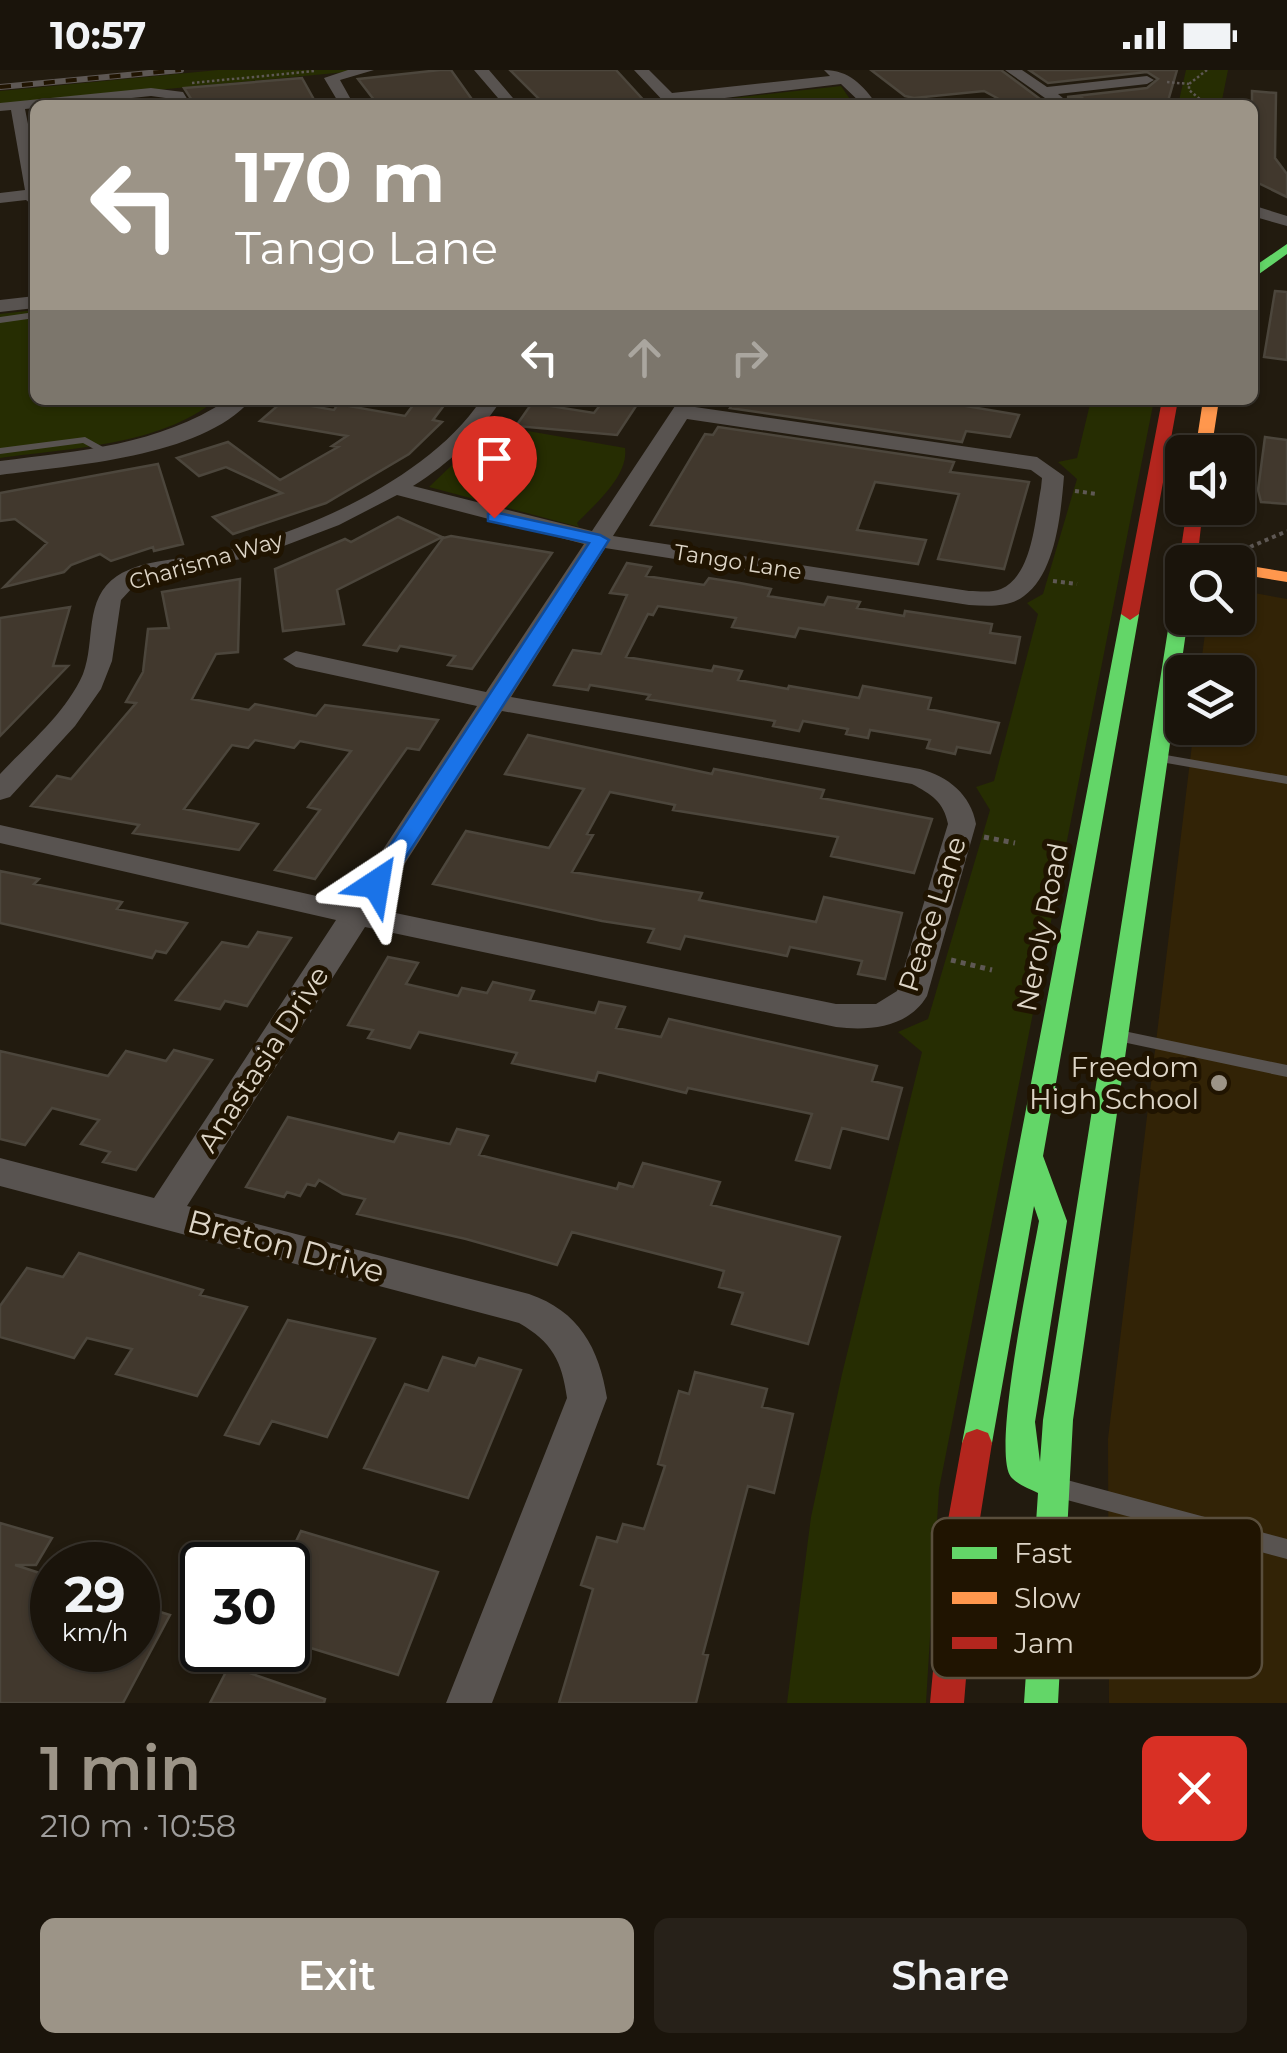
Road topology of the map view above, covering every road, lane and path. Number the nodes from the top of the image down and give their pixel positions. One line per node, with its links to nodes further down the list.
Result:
1 (367, 70): 11 (street)
2 (481, 70): 12 (street)
3 (641, 70): 13 (street)
4 (1012, 70): 8 (street)
5 (1206, 70): 17 (path)
6 (838, 75): 14 (street); 15 (street)
7 (1147, 80): 8 (street)
8 (1046, 92): 16 (street)
9 (75, 100): 10 (street)
10 (181, 100)
11 (344, 100)
12 (508, 100)
13 (669, 100)
14 (683, 100)
15 (867, 100)
16 (1057, 100)
17 (1201, 100)
18 (9, 106): 19 (street)
19 (30, 180)
20 (30, 194): 21 (street)
21 (0, 198)
22 (1258, 207): 24 (street)
23 (1258, 211): 25 (street)
24 (1287, 212)
25 (1282, 231): 26 (street)
26 (1258, 266)
27 (30, 303): 28 (street)
28 (0, 306)
29 (30, 316): 30 (lane)
30 (0, 320)
31 (233, 405): 38 (street)
32 (487, 405): 40 (street, Charisma Way)
33 (1169, 405): 44 (street, Neroly Road)
34 (1210, 405): 36 (street)
35 (686, 406): 42 (street, Anastasia Drive); 42 (street, Tango Lane)
36 (1206, 435)
37 (0, 451): 38 (lane)
38 (106, 452): 39 (street)
39 (0, 468)
40 (396, 488): 42 (street, Tango Lane); 56 (street, Charisma Way)
41 (1287, 531): 43 (path)
42 (600, 540): 52 (street, Anastasia Drive)
43 (1255, 551)
44 (1144, 556): 45 (street); 48 (street, Neroly Road)
45 (1165, 559)
46 (1255, 567): 47 (street)
47 (1287, 577)
48 (1130, 628): 51 (street); 62 (street, Neroly Road)
49 (1177, 635): 54 (street)
50 (296, 659): 52 (street, Peace Lane)
51 (1140, 687)
52 (494, 702): 58 (street, Anastasia Drive); 59 (street, Peace Lane)
53 (1132, 744): 54 (street)
54 (1160, 758): 55 (lane); 61 (street)
55 (1287, 780)
56 (0, 791)
57 (0, 834): 58 (street)
58 (357, 915): 59 (street, Peace Lane); 66 (street, Anastasia Drive)
59 (923, 954): 60 (path)
60 (992, 970)
61 (1116, 1036): 62 (street); 63 (lane); 67 (street)
62 (1046, 1066): 64 (street, Neroly Road)
63 (1287, 1071)
64 (1030, 1155): 67 (street); 68 (street, Neroly Road)
65 (0, 1172): 66 (street, Breton Drive)
66 (163, 1214): 75 (street, Breton Drive)
67 (1054, 1486): 69 (street); 70 (lane)
68 (964, 1518)
69 (1052, 1518)
70 (1174, 1518)
71 (1262, 1541): 72 (lane)
72 (1287, 1548)
73 (949, 1678): 76 (street, Neroly Road)
74 (1042, 1678): 77 (street)
75 (469, 1703)
76 (947, 1703)
77 (1041, 1703)

